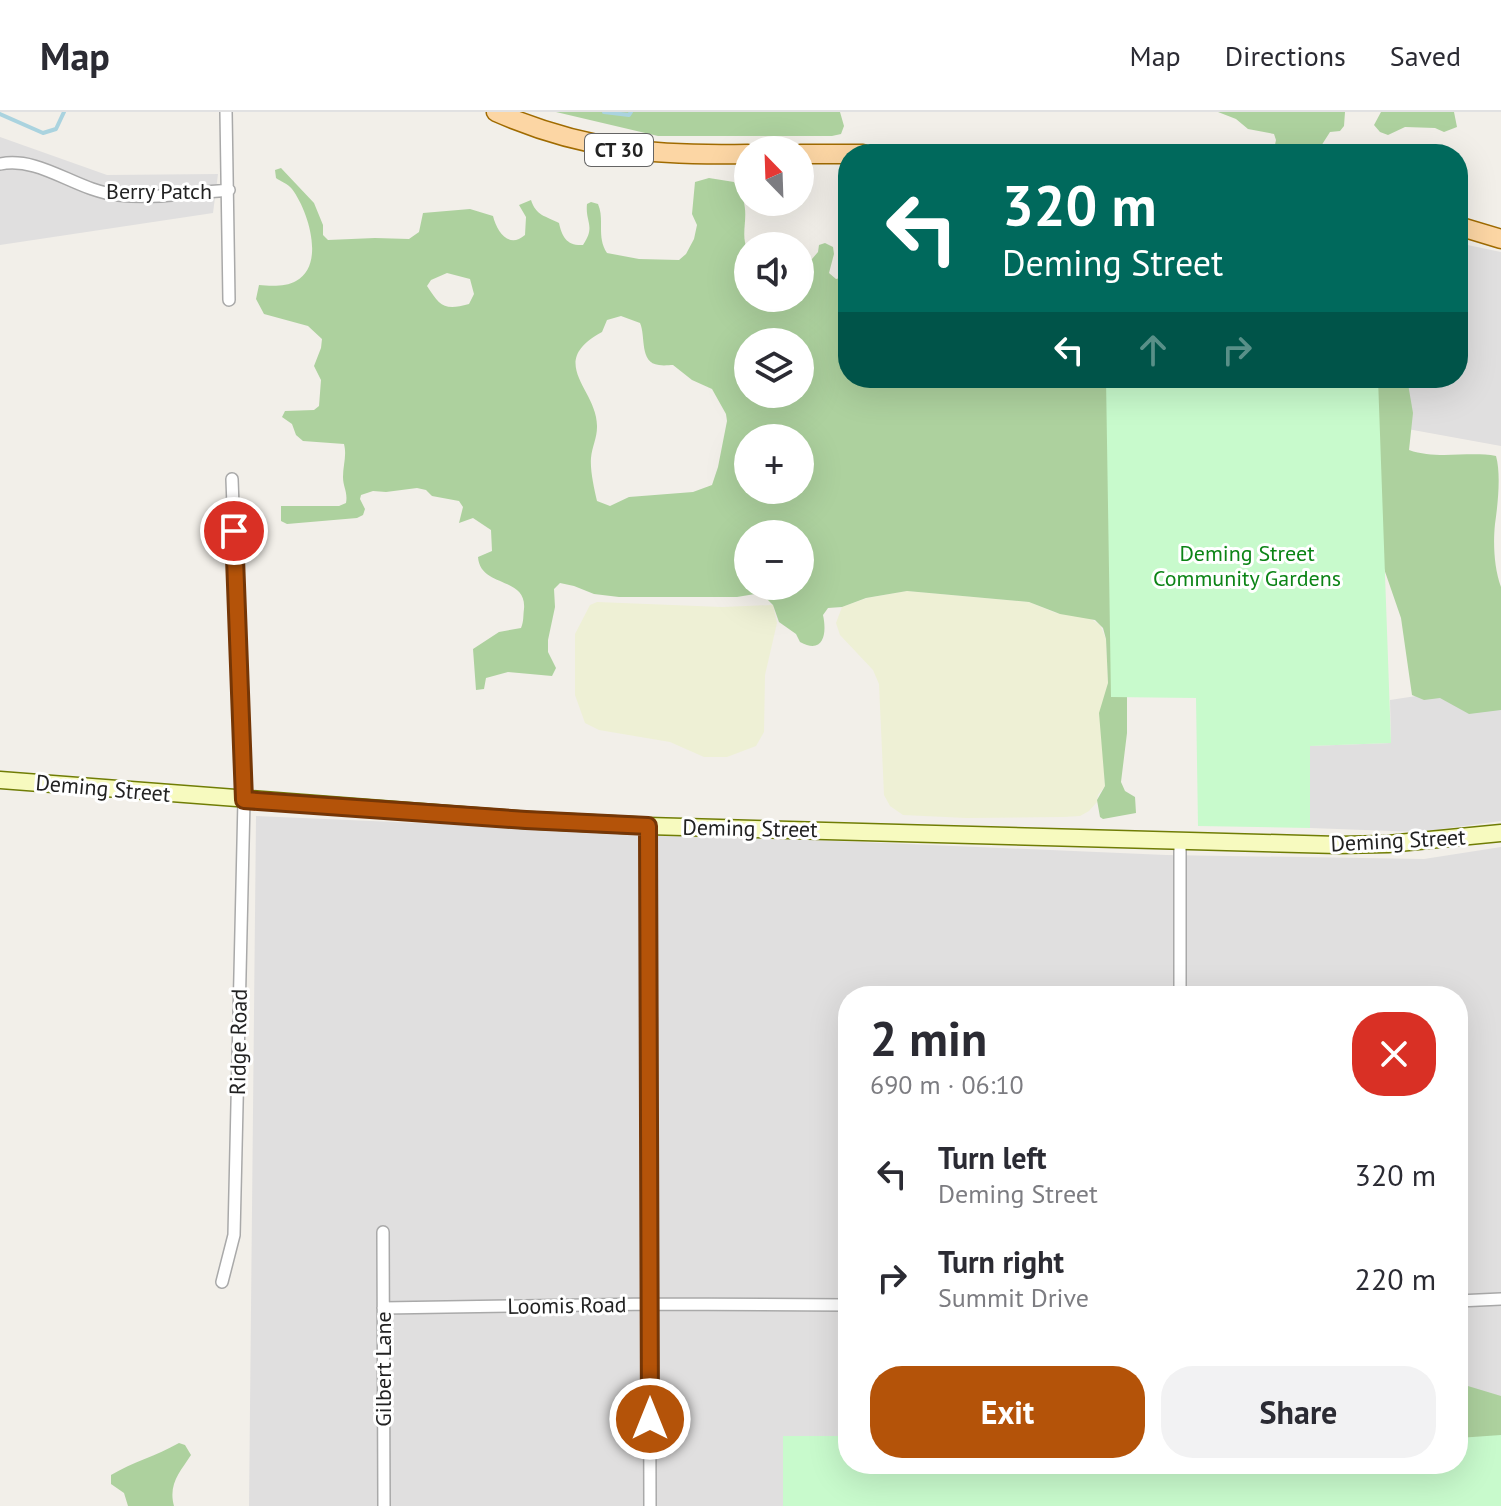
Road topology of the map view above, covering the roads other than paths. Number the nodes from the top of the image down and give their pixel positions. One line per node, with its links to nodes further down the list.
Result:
1 (226, 112): 7 (street)
2 (496, 112): 3 (main road, CT 30)
3 (734, 154)
4 (814, 154): 5 (main road)
5 (838, 154)
6 (0, 164): 7 (street, Berry Patch)
7 (229, 190): 10 (street)
8 (1468, 229): 9 (main road)
9 (1501, 239)
10 (229, 300)
11 (232, 479): 13 (street, Ridge Road)
12 (0, 780): 13 (street, Deming Street)
13 (244, 800): 14 (street, Deming Street); 19 (street, Ridge Road)
14 (648, 826): 16 (street, Deming Street); 22 (street)
15 (1501, 833): 16 (street, Deming Street)
16 (1180, 841): 17 (street)
17 (1180, 986)
18 (383, 1232): 24 (street, Gilbert Lane)
19 (222, 1282)
20 (1501, 1299): 21 (street)
21 (1468, 1301)
22 (650, 1304): 23 (street, Loomis Road); 24 (street, Loomis Road); 26 (street)
23 (838, 1305)
24 (383, 1308): 25 (street, Gilbert Lane)
25 (384, 1506)
26 (650, 1506)

